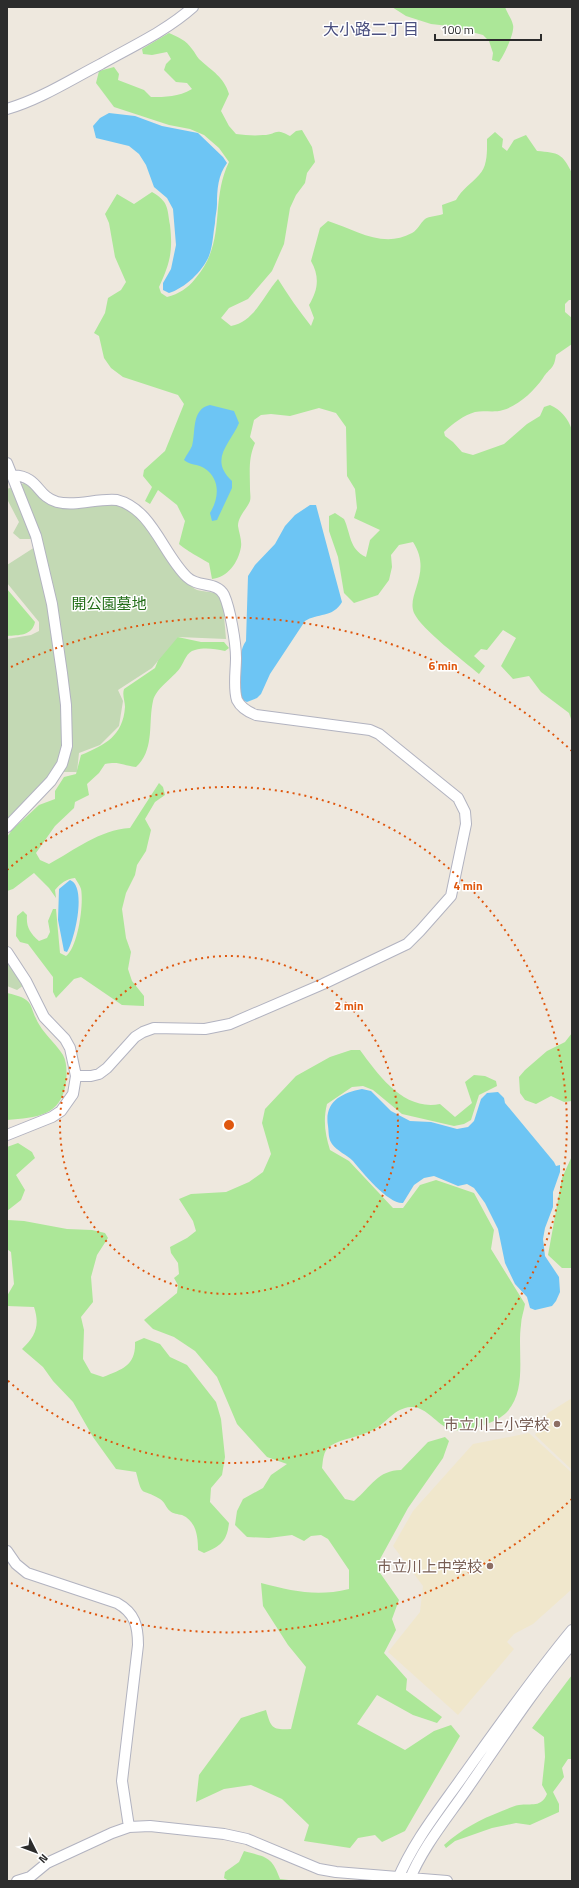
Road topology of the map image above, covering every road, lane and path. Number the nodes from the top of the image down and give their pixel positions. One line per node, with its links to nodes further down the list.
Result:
1 (193, 7): 2 (street)
2 (7, 109)
3 (7, 463): 4 (street)
4 (13, 475): 5 (street); 7 (street)
5 (7, 826)
6 (7, 952): 7 (street)
7 (76, 1076): 8 (street)
8 (7, 1135)
9 (7, 1551): 12 (street)
10 (572, 1630): 13 (street)
11 (572, 1644): 14 (street)
12 (129, 1827): 13 (street); 17 (street)
13 (398, 1879): 14 (street)
14 (409, 1879): 18 (street)
15 (7, 1880): 16 (street)
16 (13, 1881)
17 (17, 1881)
18 (447, 1881)

